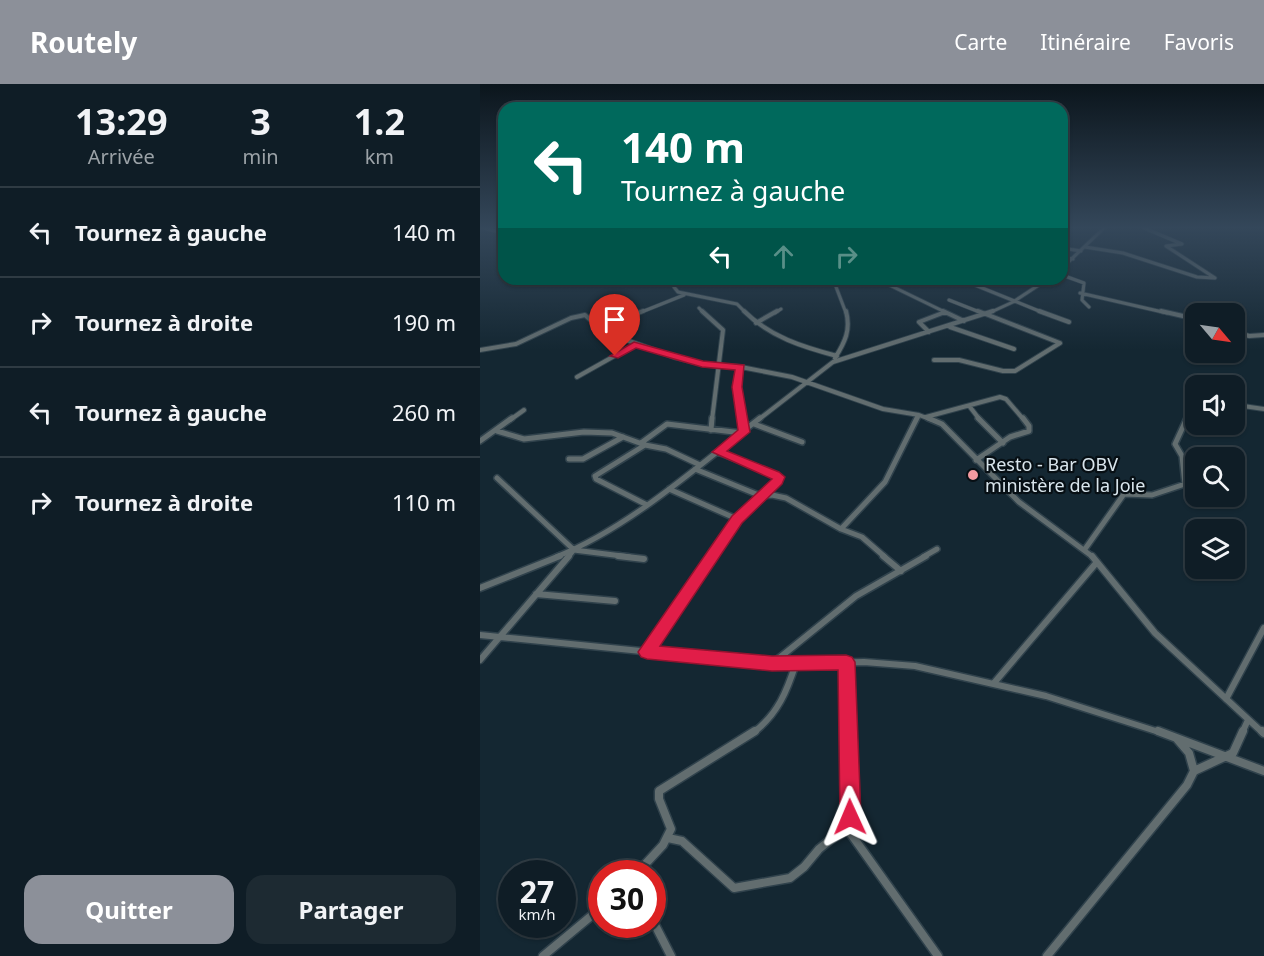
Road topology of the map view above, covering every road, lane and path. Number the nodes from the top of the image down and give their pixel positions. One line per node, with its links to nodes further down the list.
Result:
1 (1173, 269): 2 (street)
2 (1201, 269)
3 (1068, 277): 9 (street)
4 (675, 285): 10 (street)
5 (835, 285): 30 (street)
6 (889, 285): 16 (street)
7 (974, 285): 12 (street)
8 (1039, 285): 12 (street)
9 (1080, 293): 13 (street); 18 (street)
10 (685, 294): 21 (street); 23 (street)
11 (949, 300): 17 (street)
12 (1013, 302): 17 (street); 20 (street)
13 (1089, 307)
14 (699, 308): 33 (street)
15 (781, 309): 21 (street)
16 (945, 312): 19 (street); 24 (street)
17 (986, 314): 19 (street); 31 (street)
18 (1185, 317)
19 (964, 321): 22 (street)
20 (1069, 321)
21 (756, 323): 30 (street)
22 (948, 326): 24 (street); 28 (street)
23 (599, 328): 27 (street); 29 (street)
24 (929, 332): 32 (street)
25 (1245, 335): 26 (street)
26 (1264, 335)
27 (634, 345): 33 (street); 35 (street)
28 (1014, 349)
29 (480, 350)
30 (837, 356): 32 (street)
31 (934, 360)
32 (833, 362): 36 (street)
33 (720, 365): 34 (street); 45 (street)
34 (741, 367): 36 (street); 47 (street)
35 (577, 377)
36 (807, 382): 41 (street); 44 (street)
37 (1245, 406): 39 (street)
38 (970, 407): 42 (street); 51 (street); 51 (street)
39 (1264, 409)
40 (524, 410): 46 (street)
41 (919, 415): 42 (street); 63 (street)
42 (926, 417): 55 (street)
43 (1185, 422): 65 (street)
44 (754, 424): 47 (street); 50 (street)
45 (711, 430): 47 (street); 52 (street)
46 (497, 431): 48 (street); 49 (street)
47 (743, 432): 53 (street)
48 (623, 437): 52 (street); 54 (street)
49 (480, 441)
50 (802, 442)
51 (1003, 443): 55 (street)
52 (643, 444): 56 (street); 61 (street)
53 (718, 452): 56 (street); 60 (street)
54 (569, 459)
55 (976, 460): 65 (street)
56 (700, 465): 57 (street)
57 (695, 469): 59 (street); 60 (street)
58 (497, 478): 66 (street)
59 (669, 489): 61 (street); 62 (street)
60 (761, 496): 62 (street); 63 (street)
61 (647, 505): 66 (street)
62 (737, 519): 76 (street)
63 (841, 530): 69 (street)
64 (937, 549): 69 (street)
65 (1085, 549): 68 (street)
66 (574, 550): 67 (street); 70 (street); 71 (street)
67 (644, 559)
68 (1097, 562): 81 (street); 82 (street)
69 (901, 572): 80 (street)
70 (480, 588)
71 (536, 594): 72 (street); 75 (street)
72 (615, 601)
73 (1264, 628): 82 (street)
74 (480, 635): 75 (street)
75 (499, 636): 76 (street); 77 (street)
76 (647, 652): 80 (street)
77 (480, 660)
78 (846, 662): 79 (street); 81 (street); 89 (street)
79 (796, 663): 80 (street); 90 (street)
80 (772, 664)
81 (994, 683): 85 (street)
82 (1226, 699): 83 (street)
83 (1248, 720): 84 (street); 86 (street)
84 (1264, 733)
85 (1175, 736): 86 (street); 87 (street)
86 (1227, 757): 87 (street); 88 (street)
87 (1194, 771): 97 (street)
88 (1264, 771)
89 (846, 827): 90 (street); 96 (street)
90 (668, 838): 91 (street)
91 (649, 860)
92 (588, 919): 94 (street)
93 (662, 938): 95 (street)
94 (543, 956)
95 (671, 956)
96 (938, 956)
97 (1047, 956)

